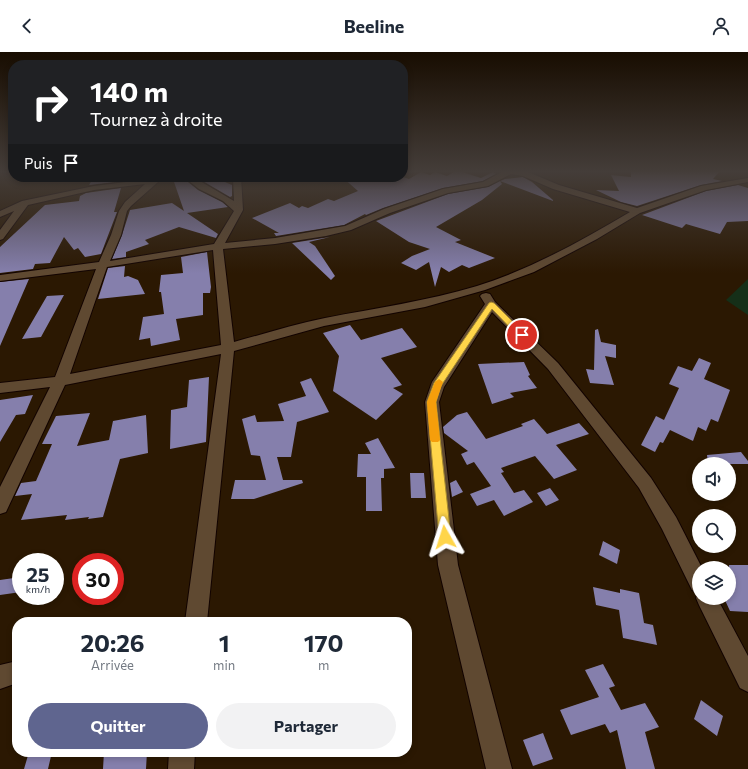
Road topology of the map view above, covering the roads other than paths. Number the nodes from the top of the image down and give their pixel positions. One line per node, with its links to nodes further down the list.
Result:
1 (19, 205): 11 (street)
2 (23, 205): 12 (street)
3 (127, 205): 14 (street)
4 (234, 205): 9 (street)
5 (239, 205): 9 (street)
6 (403, 205): 13 (street)
7 (619, 205): 10 (street)
8 (653, 205): 10 (street)
9 (239, 210): 13 (street)
10 (637, 211): 16 (street)
11 (0, 214)
12 (0, 238)
13 (218, 246): 14 (street); 18 (street)
14 (103, 265): 15 (street); 19 (street)
15 (0, 278)
16 (481, 288): 17 (street); 18 (street)
17 (491, 304): 22 (street); 30 (street)
18 (228, 348): 19 (street); 24 (street)
19 (60, 382): 20 (street); 21 (street)
20 (0, 388)
21 (0, 506)
22 (692, 569)
23 (710, 605): 27 (street)
24 (194, 617)
25 (12, 673): 26 (street)
26 (0, 677)
27 (748, 680)
28 (182, 757): 29 (street)
29 (181, 769)
30 (499, 769)

